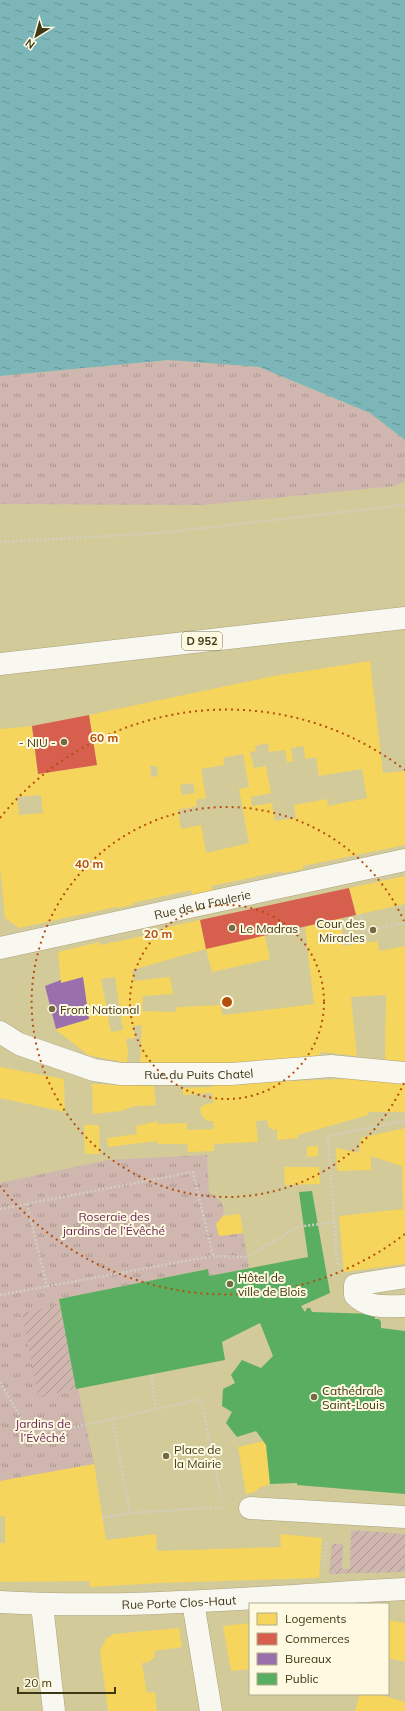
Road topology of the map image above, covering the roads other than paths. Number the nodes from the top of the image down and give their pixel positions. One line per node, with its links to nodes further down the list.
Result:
1 (405, 618): 2 (street, D 952)
2 (0, 664)
3 (405, 860): 4 (street, Rue de la Foulerie)
4 (0, 948)
5 (0, 1032): 6 (street, Rue du Puits Chatel)
6 (405, 1073)
7 (405, 1277): 8 (street)
8 (405, 1306)
9 (250, 1508): 10 (street)
10 (405, 1517)
11 (405, 1589): 13 (street, Rue Porte Clos-Haut)
12 (0, 1602): 14 (street, Rue Porte Clos-Haut)
13 (192, 1602): 14 (street, Rue Porte Clos-Haut); 16 (street)
14 (42, 1605): 15 (street)
15 (54, 1711)
16 (211, 1711)

